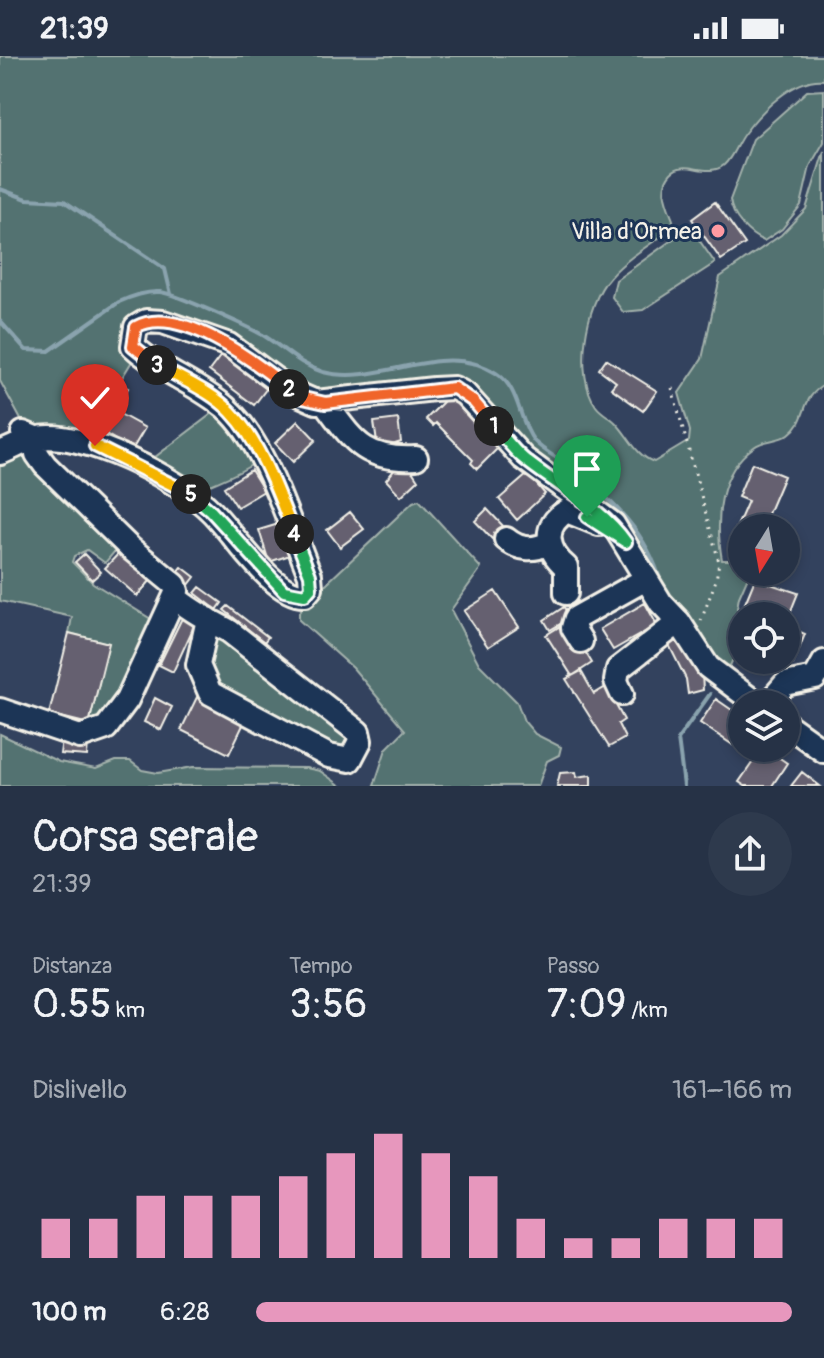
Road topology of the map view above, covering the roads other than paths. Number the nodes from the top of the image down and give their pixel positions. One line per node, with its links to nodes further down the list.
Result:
1 (325, 403): 2 (street); 5 (street); 7 (street)
2 (35, 438): 3 (street); 4 (street); 11 (street)
3 (0, 439)
4 (0, 453)
5 (416, 458)
6 (506, 539): 8 (street)
7 (626, 542): 8 (street); 9 (street)
8 (548, 543): 10 (street)
9 (646, 579): 13 (street); 14 (street)
10 (566, 593)
11 (176, 598): 12 (street); 19 (street)
12 (208, 619): 12 (street)
13 (679, 622): 16 (street); 18 (street)
14 (581, 641)
15 (824, 662): 17 (street)
16 (736, 690)
17 (780, 690)
18 (622, 694)
19 (0, 710)
20 (800, 734): 21 (street)
21 (824, 751)

